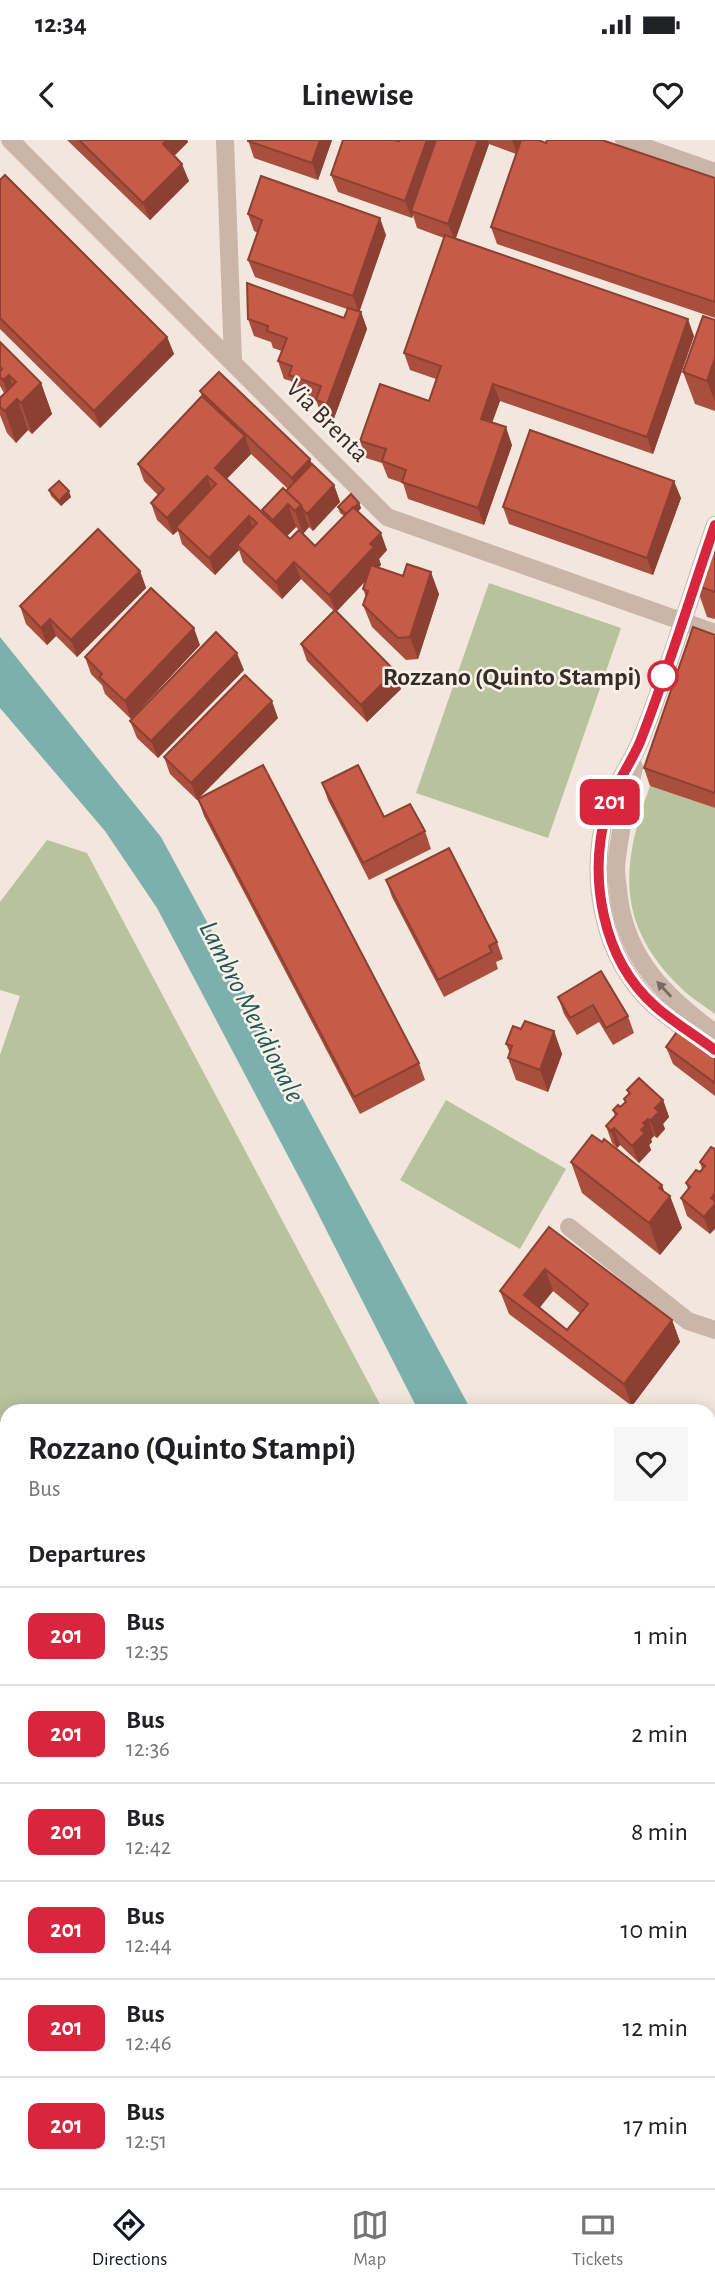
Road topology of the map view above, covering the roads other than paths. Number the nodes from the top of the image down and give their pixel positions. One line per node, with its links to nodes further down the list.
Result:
1 (10, 140): 5 (street, Via Brenta)
2 (225, 140): 5 (street)
3 (624, 140): 4 (street)
4 (715, 172)
5 (233, 361): 7 (street, Via Brenta)
6 (715, 525): 7 (street)
7 (682, 621): 8 (street, Via Brenta); 9 (street)
8 (715, 633)
9 (639, 743): 10 (street, one-way to 9); 11 (street)
10 (715, 1033)
11 (715, 1050)
12 (569, 1227): 13 (street)
13 (715, 1330)

